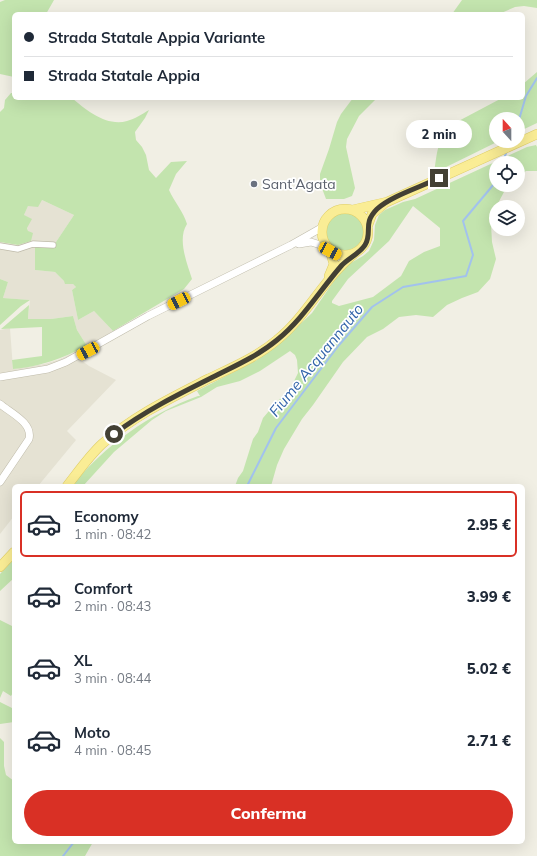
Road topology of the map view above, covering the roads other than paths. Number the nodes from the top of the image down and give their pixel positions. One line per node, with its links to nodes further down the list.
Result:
1 (537, 134): 2 (main road)
2 (387, 202): 3 (main road); 4 (main road)
3 (352, 210): 4 (main road); 5 (main road)
4 (368, 225): 10 (main road)
5 (322, 226): 7 (street); 9 (main road)
6 (53, 245): 8 (street)
7 (291, 245): 9 (street); 12 (street)
8 (0, 246)
9 (328, 249): 10 (main road); 11 (main road)
10 (354, 254): 11 (main road)
11 (325, 285): 15 (main road)
12 (0, 377)
13 (0, 404): 14 (street)
14 (0, 482)
15 (68, 484)
16 (12, 554): 17 (main road)
17 (0, 567)

